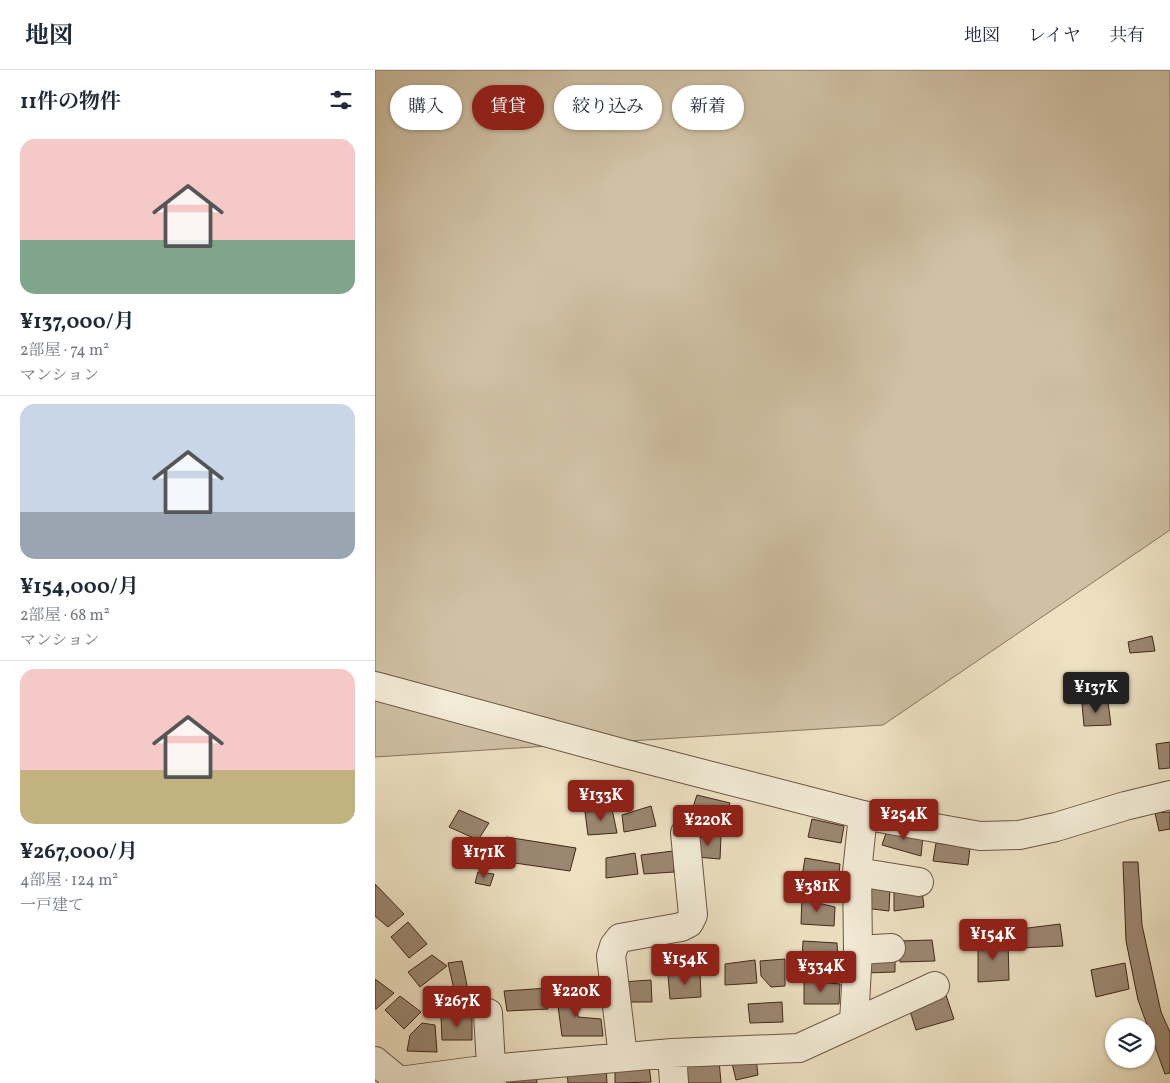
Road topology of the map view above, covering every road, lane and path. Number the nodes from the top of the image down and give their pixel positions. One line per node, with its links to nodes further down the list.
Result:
1 (375, 686): 3 (street)
2 (1170, 795): 3 (street)
3 (863, 815): 5 (street)
4 (685, 834): 13 (street)
5 (857, 872): 6 (street); 8 (street)
6 (919, 882)
7 (891, 948): 8 (street)
8 (859, 950): 11 (street)
9 (935, 986): 11 (street)
10 (488, 1013): 15 (street)
11 (854, 1022): 12 (street)
12 (672, 1053): 13 (street); 16 (street)
13 (623, 1058): 15 (street)
14 (375, 1061): 15 (street)
15 (491, 1076)
16 (674, 1083)

